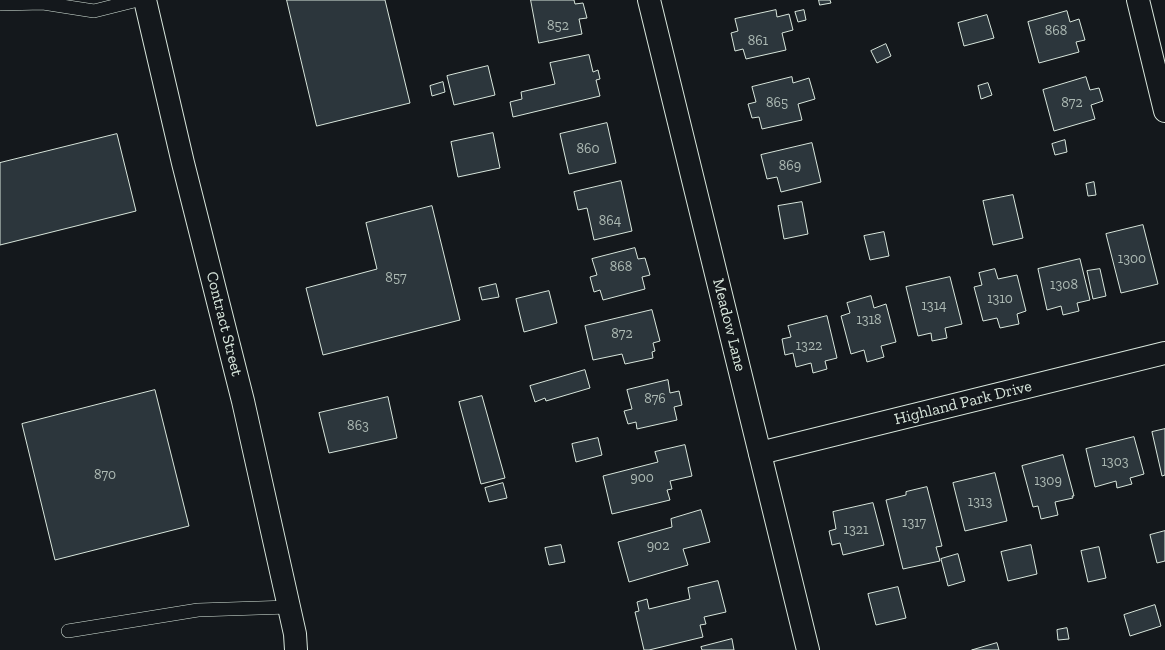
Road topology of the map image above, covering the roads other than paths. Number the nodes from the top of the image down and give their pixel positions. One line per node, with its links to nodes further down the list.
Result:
1 (138, 0): 5 (lane)
2 (145, 0): 9 (street, Contract Street)
3 (649, 0): 8 (street, Meadow Lane)
4 (1138, 0): 6 (street)
5 (0, 4)
6 (1165, 111)
7 (1165, 353): 8 (street, Highland Park Drive)
8 (760, 453): 12 (street, Meadow Lane)
9 (289, 607): 10 (lane); 11 (street, Contract Street)
10 (68, 631)
11 (296, 650)
12 (808, 650)

